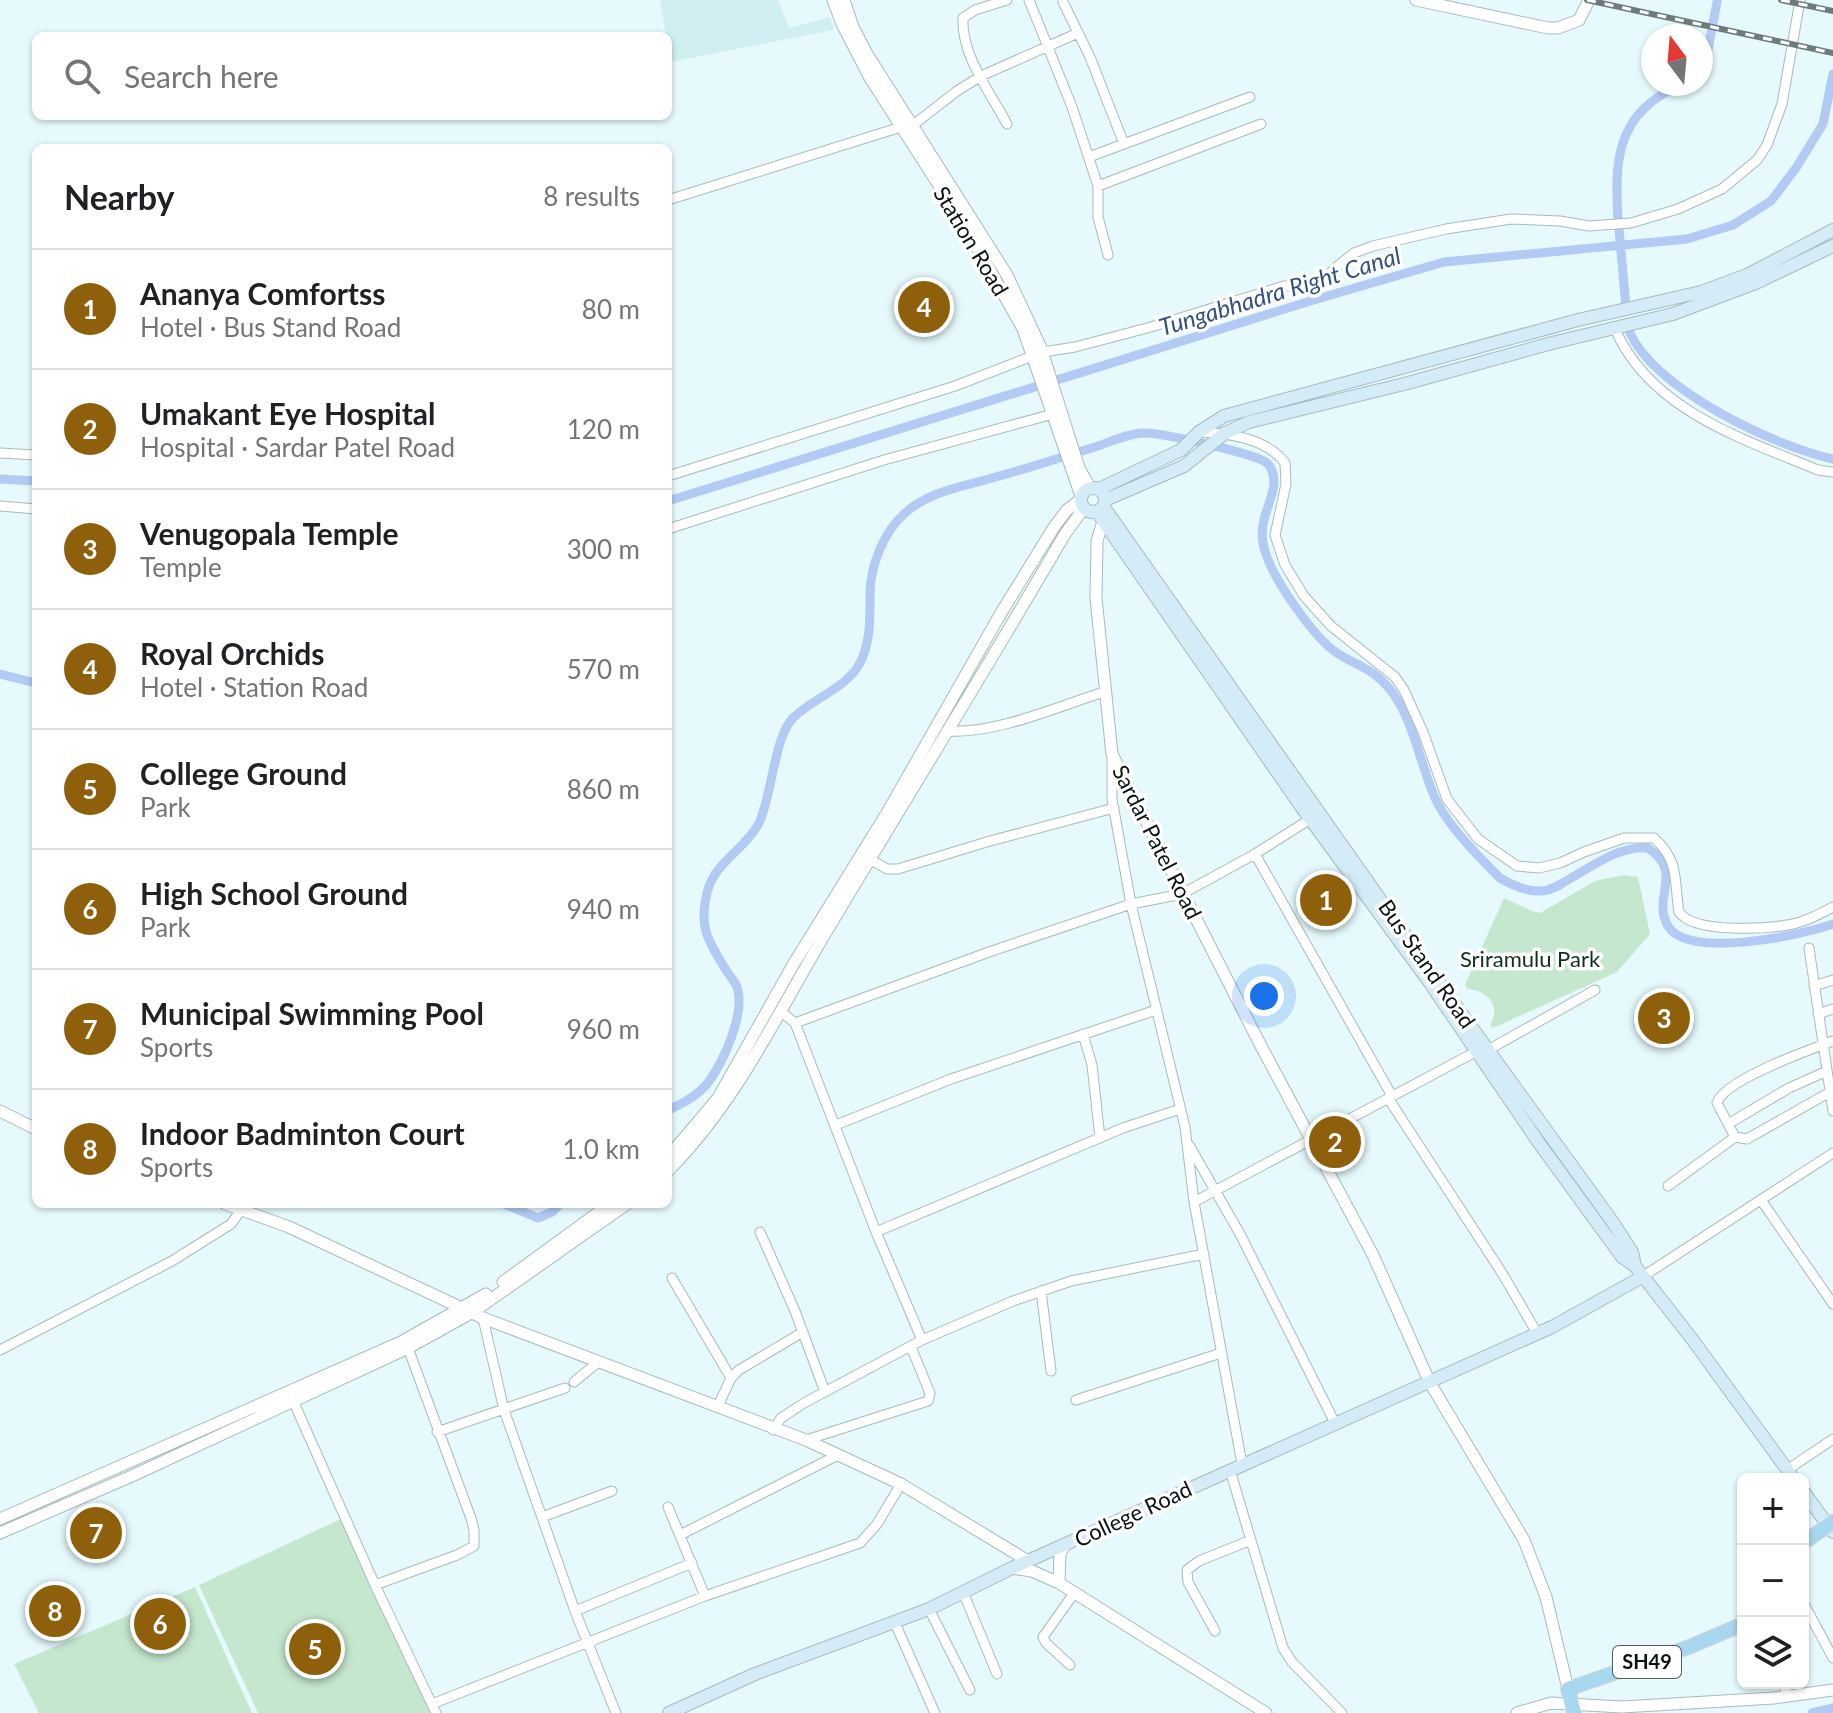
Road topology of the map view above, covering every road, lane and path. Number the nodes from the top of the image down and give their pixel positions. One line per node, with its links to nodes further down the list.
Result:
1 (833, 0): 15 (street, Station Road)
2 (844, 0): 15 (street, Station Road)
3 (1007, 0): 11 (street)
4 (1029, 0): 10 (street)
5 (1416, 0): 6 (street)
6 (1589, 0)
7 (1800, 0): 24 (street)
8 (1063, 2): 9 (street)
9 (1078, 33): 10 (street); 16 (street)
10 (1048, 45): 11 (street); 17 (street)
11 (981, 76): 13 (street); 15 (street)
12 (1250, 97): 16 (street)
13 (1007, 124)
14 (1261, 124): 18 (street)
15 (906, 128): 19 (street); 24 (street, Station Road)
16 (1124, 144): 17 (street)
17 (1089, 157): 18 (street)
18 (1098, 186): 22 (street)
19 (672, 199)
20 (1833, 230): 26 (main road)
21 (1833, 246): 23 (main road)
22 (1108, 255)
23 (1615, 329): 27 (main road); 30 (street)
24 (1039, 357): 25 (street); 31 (street)
25 (1054, 407): 32 (street); 35 (street)
26 (1197, 433): 27 (street); 32 (main road)
27 (1221, 436): 32 (main road); 45 (street)
28 (0, 453): 29 (street)
29 (32, 455)
30 (1833, 472)
31 (672, 475)
32 (1094, 502): 36 (street, Sardar Patel Road); 37 (street); 40 (main road, Bus Stand Road); 71 (street)
33 (0, 506): 34 (street)
34 (32, 509)
35 (672, 528)
36 (1104, 692): 37 (street); 38 (street, Sardar Patel Road)
37 (949, 731): 42 (street)
38 (1112, 754): 39 (street); 43 (street, Sardar Patel Road)
39 (1114, 808): 42 (street); 44 (street)
40 (1315, 816): 41 (street); 57 (main road, Bus Stand Road)
41 (1255, 854): 43 (street); 60 (street)
42 (871, 860): 52 (street)
43 (1182, 894): 44 (street); 69 (street, Sardar Patel Road)
44 (1131, 904): 51 (street); 54 (street)
45 (1833, 907)
46 (1809, 948): 48 (street)
47 (1833, 980): 48 (street)
48 (1814, 986): 53 (street)
49 (1595, 990): 57 (street)
50 (1833, 1009): 53 (street)
51 (1156, 1010): 55 (street); 61 (street)
52 (780, 1011): 54 (street); 73 (street)
53 (1818, 1014): 56 (street)
54 (795, 1023): 65 (street)
55 (1083, 1034): 65 (street); 68 (street)
56 (1828, 1043): 58 (street); 64 (street)
57 (1482, 1050): 60 (street); 85 (main road, Bus Stand Road)
58 (1829, 1066): 59 (street); 64 (street)
59 (1830, 1092): 63 (street); 67 (street)
60 (1390, 1097): 69 (street); 91 (street)
61 (1180, 1109): 68 (street); 70 (street)
62 (0, 1111): 66 (street)
63 (1833, 1111)
64 (1728, 1124): 67 (street)
65 (836, 1125): 83 (street)
66 (32, 1127)
67 (1735, 1137): 74 (street)
68 (1100, 1138): 83 (street)
69 (1311, 1138): 75 (street); 100 (street, Sardar Patel Road)
70 (1187, 1141): 75 (street); 77 (street)
71 (672, 1152)
72 (1833, 1153): 76 (street)
73 (672, 1167)
74 (1668, 1186)
75 (1215, 1190): 77 (street); 106 (street)
76 (1761, 1200): 85 (street); 88 (street)
77 (1194, 1202): 84 (street)
78 (236, 1208): 81 (street)
79 (604, 1208): 89 (street)
80 (621, 1208): 89 (street)
81 (241, 1210): 89 (street); 95 (street)
82 (760, 1232): 90 (street)
83 (876, 1232): 92 (street)
84 (1204, 1254): 87 (street); 96 (street)
85 (1639, 1271): 91 (main road, College Road); 113 (main road, Bus Stand Road)
86 (672, 1278): 99 (street)
87 (1041, 1291): 92 (street); 98 (street)
88 (1833, 1304)
89 (472, 1313): 94 (street); 97 (street); 102 (street); 105 (street)
90 (803, 1332): 99 (street); 101 (street)
91 (1537, 1333): 100 (main road, College Road)
92 (922, 1340): 93 (street)
93 (911, 1347): 101 (street); 110 (street)
94 (408, 1348): 102 (street); 108 (street)
95 (0, 1350)
96 (1221, 1353): 103 (street); 112 (street)
97 (597, 1363): 104 (street); 105 (street)
98 (1051, 1371)
99 (731, 1378): 104 (street)
100 (1430, 1383): 106 (main road, College Road); 149 (street, Sardar Patel Road)
101 (825, 1392): 107 (street)
102 (291, 1396): 120 (street); 122 (street); 131 (street)
103 (1076, 1400)
104 (718, 1406): 107 (street)
105 (504, 1410): 108 (street); 119 (street)
106 (1336, 1425): 112 (main road, College Road)
107 (773, 1430): 110 (street)
108 (437, 1432): 131 (street)
109 (1833, 1439): 114 (street)
110 (806, 1440): 111 (street)
111 (838, 1455): 115 (street); 123 (street)
112 (1236, 1467): 125 (street); 126 (main road, College Road)
113 (1789, 1473)
114 (1791, 1473)
115 (901, 1484): 127 (street); 134 (street)
116 (612, 1491): 119 (street)
117 (1809, 1498): 121 (main road)
118 (668, 1507): 123 (street)
119 (542, 1517): 136 (street)
120 (0, 1519)
121 (1831, 1526): 124 (main road)
122 (0, 1533)
123 (680, 1535): 128 (street)
124 (1809, 1539)
125 (1251, 1540): 140 (street); 155 (street)
126 (1065, 1545): 127 (main road, College Road); 130 (street)
127 (1028, 1561): 129 (main road, College Road)
128 (692, 1563): 134 (street); 136 (street)
129 (1012, 1568): 130 (street); 132 (main road, College Road)
130 (1059, 1583): 133 (street)
131 (375, 1585): 150 (street)
132 (963, 1592): 135 (main road, College Road); 144 (street)
133 (1075, 1592): 143 (street); 154 (street)
134 (705, 1596): 141 (street)
135 (929, 1609): 138 (main road, College Road); 146 (street)
136 (575, 1611): 141 (street)
137 (1809, 1613): 142 (street)
138 (895, 1623): 152 (main road, College Road); 153 (street)
139 (1737, 1627): 149 (main road, SH49)
140 (1215, 1631)
141 (588, 1644): 150 (street); 151 (street)
142 (1833, 1658)
143 (1070, 1665)
144 (997, 1674)
145 (1785, 1689): 148 (street)
146 (970, 1690)
147 (1833, 1690): 148 (street)
148 (1789, 1696): 149 (street)
149 (1572, 1704): 156 (street)
150 (434, 1709)
151 (616, 1713)
152 (669, 1713)
153 (935, 1713)
154 (1266, 1713)
155 (1342, 1713)
156 (1517, 1713)

